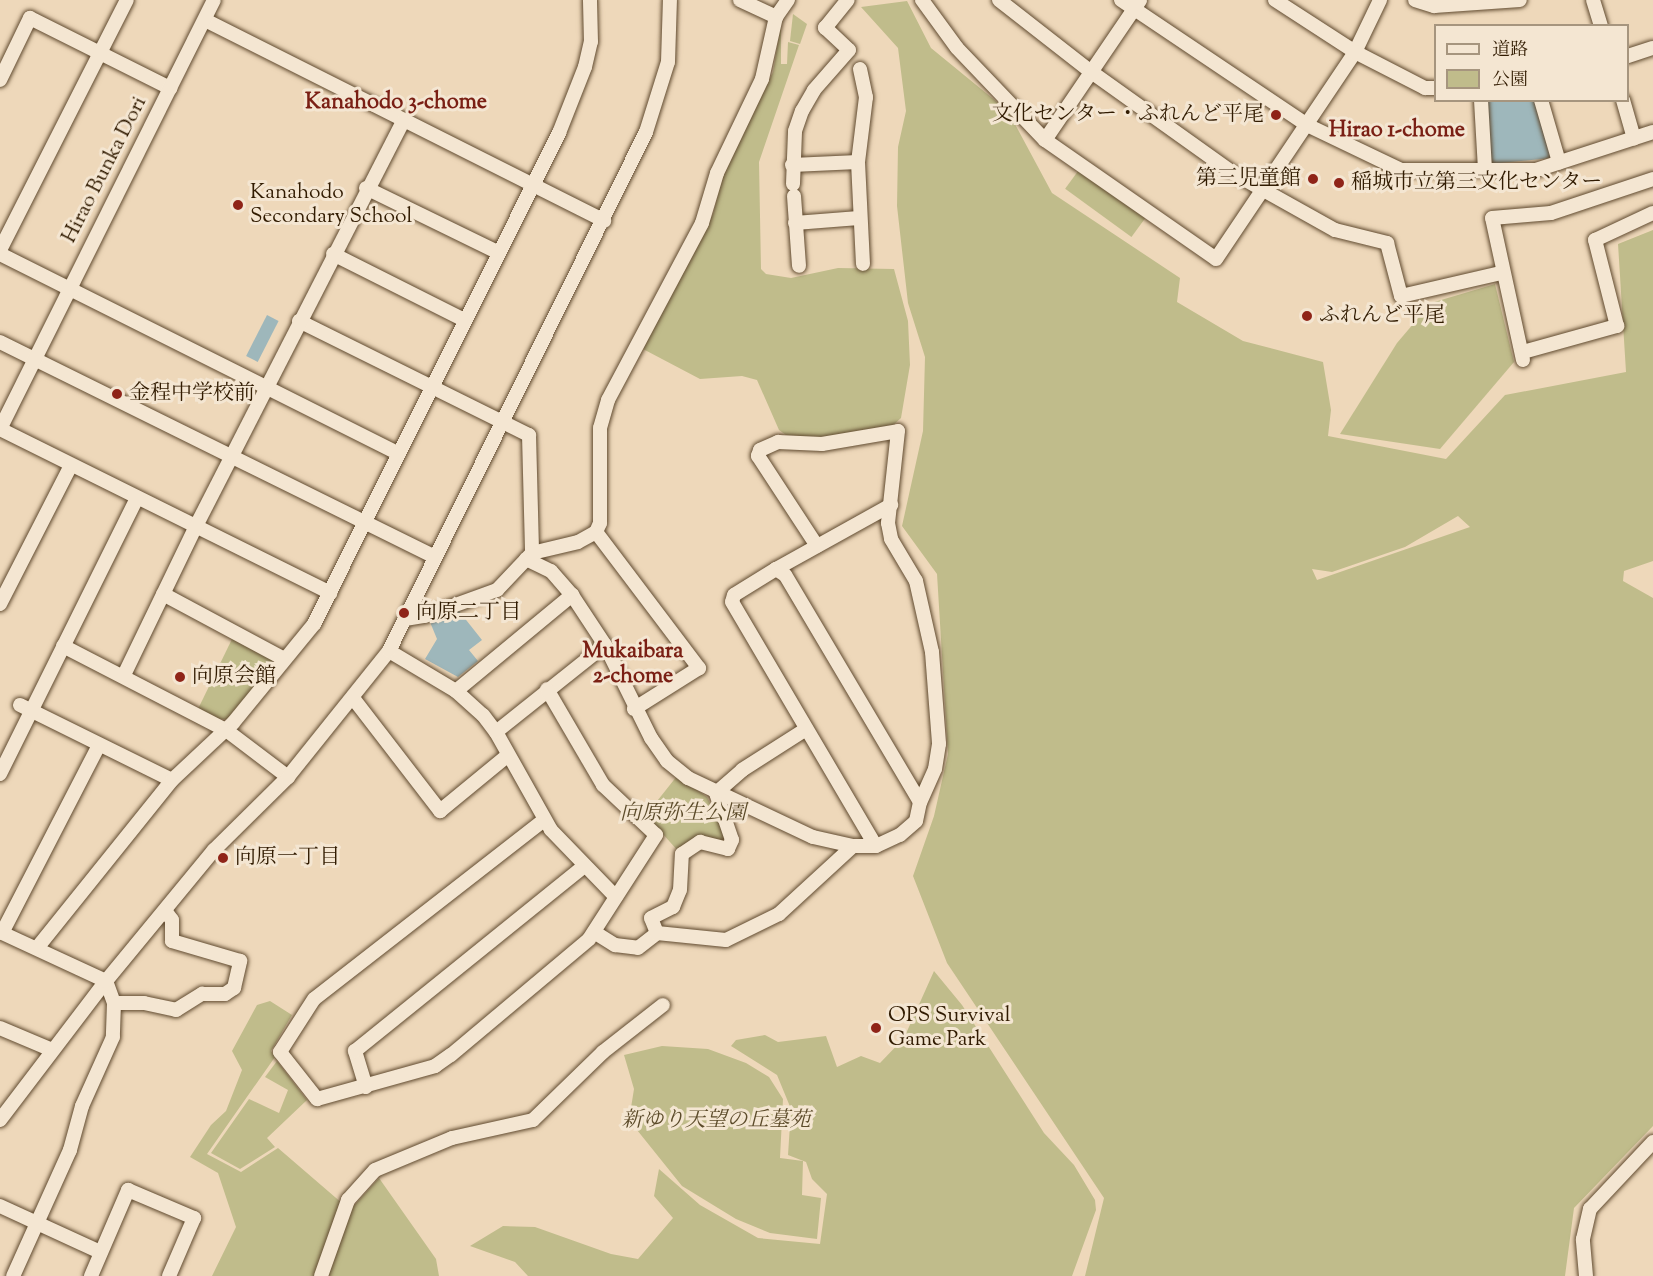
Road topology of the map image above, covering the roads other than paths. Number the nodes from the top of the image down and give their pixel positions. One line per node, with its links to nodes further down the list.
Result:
1 (127, 0): 22 (street)
2 (214, 0): 18 (street, Hirao Bunka Dori)
3 (591, 0): 43 (street)
4 (670, 0): 48 (street)
5 (740, 0): 17 (street)
6 (788, 0): 17 (street)
7 (848, 0): 40 (street)
8 (922, 0): 37 (street)
9 (999, 0): 26 (street)
10 (1121, 0): 16 (street)
11 (1275, 0): 23 (street)
12 (1380, 0): 23 (street)
13 (1415, 0): 14 (street)
14 (1520, 0)
15 (1593, 0): 19 (street)
16 (1136, 5): 26 (street); 34 (street)
17 (776, 17): 72 (street)
18 (205, 20): 28 (street, Hirao Bunka Dori); 33 (street)
19 (1600, 24)
20 (1653, 48): 24 (street)
21 (6, 51): 22 (street); 27 (street)
22 (99, 52): 28 (street); 50 (street)
23 (1355, 52): 29 (street); 34 (street)
24 (1629, 56)
25 (860, 69): 38 (street)
26 (1090, 71): 37 (street); 45 (street)
27 (0, 80)
28 (170, 88): 56 (street, Hirao Bunka Dori)
29 (1434, 88)
30 (1481, 102): 41 (street)
31 (1542, 102): 39 (street)
32 (1624, 102): 36 (street)
33 (404, 120): 43 (street); 44 (street)
34 (1307, 125): 41 (street); 45 (street)
35 (1653, 132): 36 (street)
36 (1634, 138): 39 (street)
37 (1045, 140): 45 (street)
38 (858, 162): 40 (street); 47 (street)
39 (1559, 162): 41 (street)
40 (792, 165): 49 (street)
41 (1485, 170)
42 (1653, 179): 55 (street)
43 (533, 186): 48 (street); 51 (street)
44 (366, 188): 51 (street); 52 (street)
45 (1264, 192): 55 (street)
46 (1653, 213): 55 (street)
47 (859, 218): 49 (street); 53 (street)
48 (604, 221): 63 (street)
49 (795, 223): 54 (street)
50 (0, 252): 56 (street)
51 (499, 253): 57 (street)
52 (333, 254): 57 (street); 58 (street)
53 (863, 264)
54 (800, 266)
55 (1501, 273)
56 (68, 288): 60 (street, Hirao Bunka Dori); 61 (street)
57 (464, 320): 62 (street)
58 (299, 321): 61 (street); 62 (street)
59 (0, 342): 60 (street)
60 (33, 359): 64 (street, Hirao Bunka Dori); 66 (street)
61 (267, 388): 65 (street); 66 (street)
62 (432, 388): 63 (street); 65 (street)
63 (503, 422): 74 (street); 75 (street)
64 (0, 429): 67 (street)
65 (399, 454): 70 (street)
66 (231, 457): 70 (street); 71 (street)
67 (71, 465): 68 (street); 80 (street)
68 (137, 498): 71 (street); 83 (street)
69 (891, 505): 73 (street); 73 (street); 101 (street)
70 (365, 524): 75 (street); 77 (street)
71 (195, 528): 77 (street); 78 (street)
72 (596, 532): 74 (street); 91 (street)
73 (817, 546): 76 (street)
74 (529, 556): 79 (street); 81 (street)
75 (435, 557): 81 (street)
76 (776, 569): 92 (street); 101 (street)
77 (330, 592): 85 (street)
78 (163, 594): 85 (street); 86 (street)
79 (572, 595): 82 (street); 88 (street)
80 (0, 604)
81 (405, 619): 84 (street)
82 (605, 645): 87 (street); 91 (street)
83 (63, 646): 86 (street); 90 (street)
84 (389, 651): 88 (street); 89 (street)
85 (284, 659): 93 (street)
86 (124, 675): 93 (street)
87 (547, 689): 94 (street); 106 (street)
88 (456, 691): 94 (street)
89 (352, 698): 96 (street); 98 (street)
90 (26, 707): 95 (street); 97 (street)
91 (634, 709): 100 (street)
92 (806, 729): 100 (street); 104 (street)
93 (226, 730): 98 (street); 99 (street)
94 (496, 732): 96 (street)
95 (99, 745): 99 (street); 108 (street)
96 (507, 756): 102 (street)
97 (0, 774)
98 (288, 777): 107 (street)
99 (172, 780): 111 (street)
100 (716, 793): 103 (street); 110 (street)
101 (920, 802): 104 (street)
102 (544, 820): 105 (street); 117 (street)
103 (853, 846): 104 (street); 110 (street)
104 (876, 846)
105 (584, 866): 106 (street); 117 (street)
106 (616, 897): 109 (street)
107 (166, 912): 112 (street); 113 (street)
108 (1, 932): 111 (street)
109 (594, 932): 110 (street); 117 (street)
110 (657, 933)
111 (37, 948): 112 (street)
112 (106, 981): 113 (street); 116 (street)
113 (114, 1003): 121 (street)
114 (663, 1005): 126 (street)
115 (0, 1028): 116 (street)
116 (52, 1050): 118 (street)
117 (366, 1087)
118 (0, 1120)
119 (1653, 1142): 127 (street)
120 (0, 1206): 121 (street)
121 (38, 1223): 122 (street); 123 (street)
122 (100, 1252): 124 (street); 125 (street)
123 (13, 1276)
124 (91, 1276)
125 (169, 1276)
126 (321, 1276)
127 (1586, 1276)

